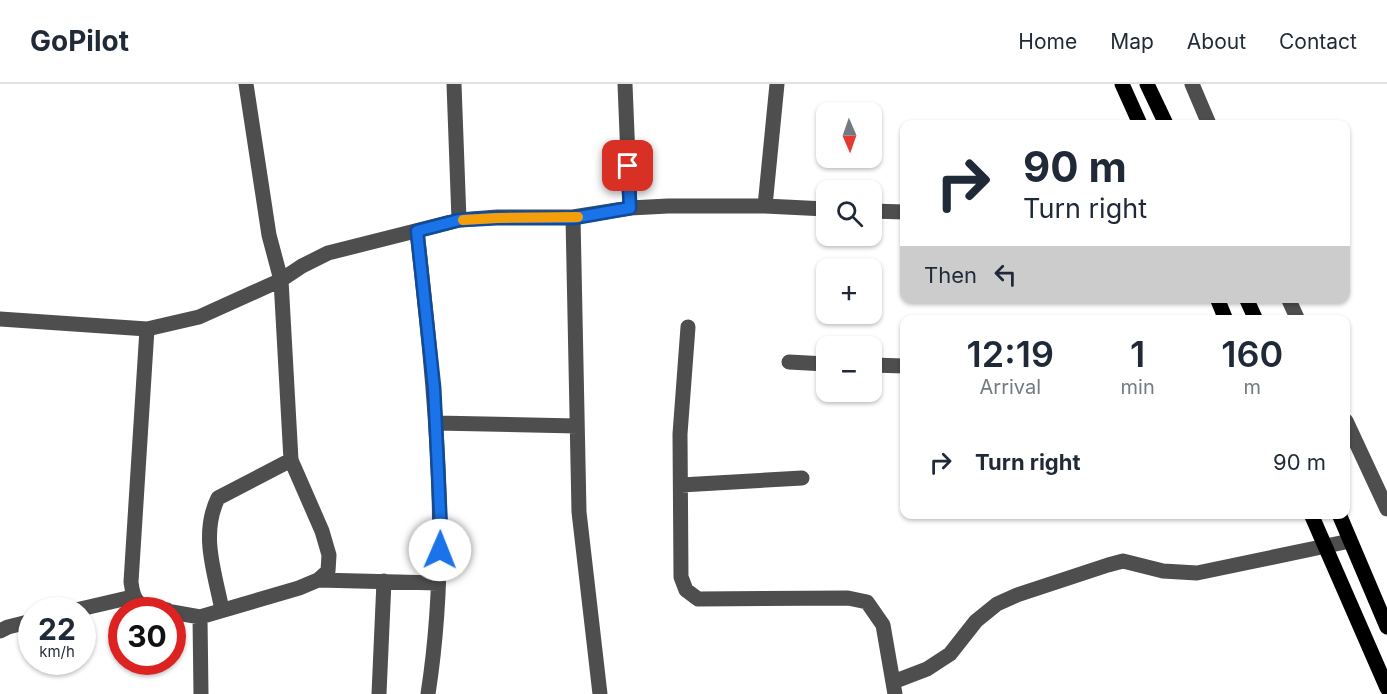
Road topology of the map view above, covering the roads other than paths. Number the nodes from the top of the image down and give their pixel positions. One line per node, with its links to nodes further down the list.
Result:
1 (246, 84): 19 (street)
2 (454, 84): 17 (street)
3 (625, 84): 12 (street)
4 (777, 84): 11 (street)
5 (1122, 84): 8 (main road)
6 (1147, 84): 9 (main road)
7 (1192, 84): 10 (street)
8 (1138, 120)
9 (1164, 120)
10 (1207, 120)
11 (765, 207): 12 (street); 13 (street)
12 (630, 208): 16 (street)
13 (816, 209)
14 (882, 211): 15 (street)
15 (900, 212)
16 (573, 218): 17 (street); 28 (street)
17 (459, 220): 18 (street)
18 (417, 231): 19 (street); 27 (street)
19 (281, 280): 22 (street); 30 (street)
20 (0, 319): 22 (street)
21 (687, 327): 32 (street)
22 (147, 329): 41 (street)
23 (789, 362): 24 (street)
24 (816, 363)
25 (882, 365): 26 (street)
26 (900, 366)
27 (436, 423): 28 (street); 40 (street)
28 (577, 426): 53 (street)
29 (1350, 430): 33 (street)
30 (291, 460): 38 (street); 42 (street)
31 (802, 478): 32 (street)
32 (681, 485): 48 (street)
33 (1387, 509)
34 (1313, 519): 37 (main road)
35 (1341, 519): 36 (main road)
36 (1350, 541): 37 (street); 46 (main road)
37 (1324, 546): 48 (street); 49 (main road)
38 (318, 580): 39 (street); 42 (street)
39 (384, 581): 40 (street); 51 (street)
40 (438, 583): 52 (street)
41 (132, 597)
42 (222, 610): 44 (street)
43 (186, 614): 44 (street)
44 (200, 617): 50 (street)
45 (18, 624): 47 (street)
46 (1387, 627)
47 (0, 631)
48 (894, 688)
49 (1387, 688)
50 (201, 694)
51 (379, 694)
52 (428, 694)
53 (600, 694)

